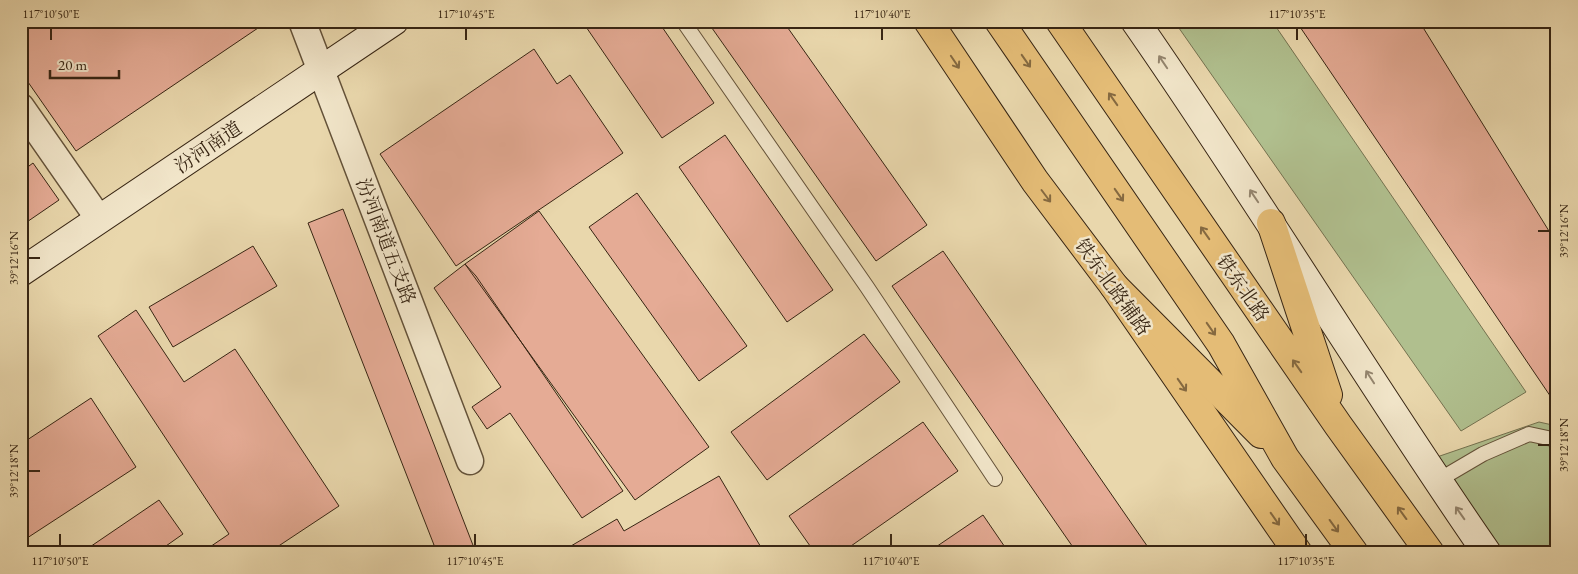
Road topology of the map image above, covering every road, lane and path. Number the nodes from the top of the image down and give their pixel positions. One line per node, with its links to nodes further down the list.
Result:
1 (302, 21): 8 (street, 汾河南道五支路)
2 (394, 21): 8 (street, 汾河南道)
3 (683, 21): 18 (lane)
4 (928, 21): 13 (main road, 铁东北路辅路, one-way to 13)
5 (999, 21): 16 (main road, one-way to 16)
6 (1060, 21): 14 (main road, 铁东北路, one-way to 6)
7 (1135, 21): 11 (street, one-way to 7)
8 (320, 71): 10 (street, 汾河南道); 17 (street, 汾河南道五支路)
9 (21, 107): 10 (street)
10 (100, 219): 12 (street, 汾河南道)
11 (1272, 222): 14 (main road); 19 (street, one-way to 11)
12 (21, 272)
13 (1114, 286): 16 (main road); 20 (main road, 铁东北路辅路, one-way to 20)
14 (1338, 425): 22 (main road, 铁东北路, one-way to 14)
15 (1557, 440): 19 (lane)
16 (1285, 458): 21 (main road, one-way to 21)
17 (470, 461)
18 (995, 479)
19 (1437, 481): 23 (street, one-way to 19)
20 (1298, 553)
21 (1354, 553)
22 (1430, 553)
23 (1488, 553)

